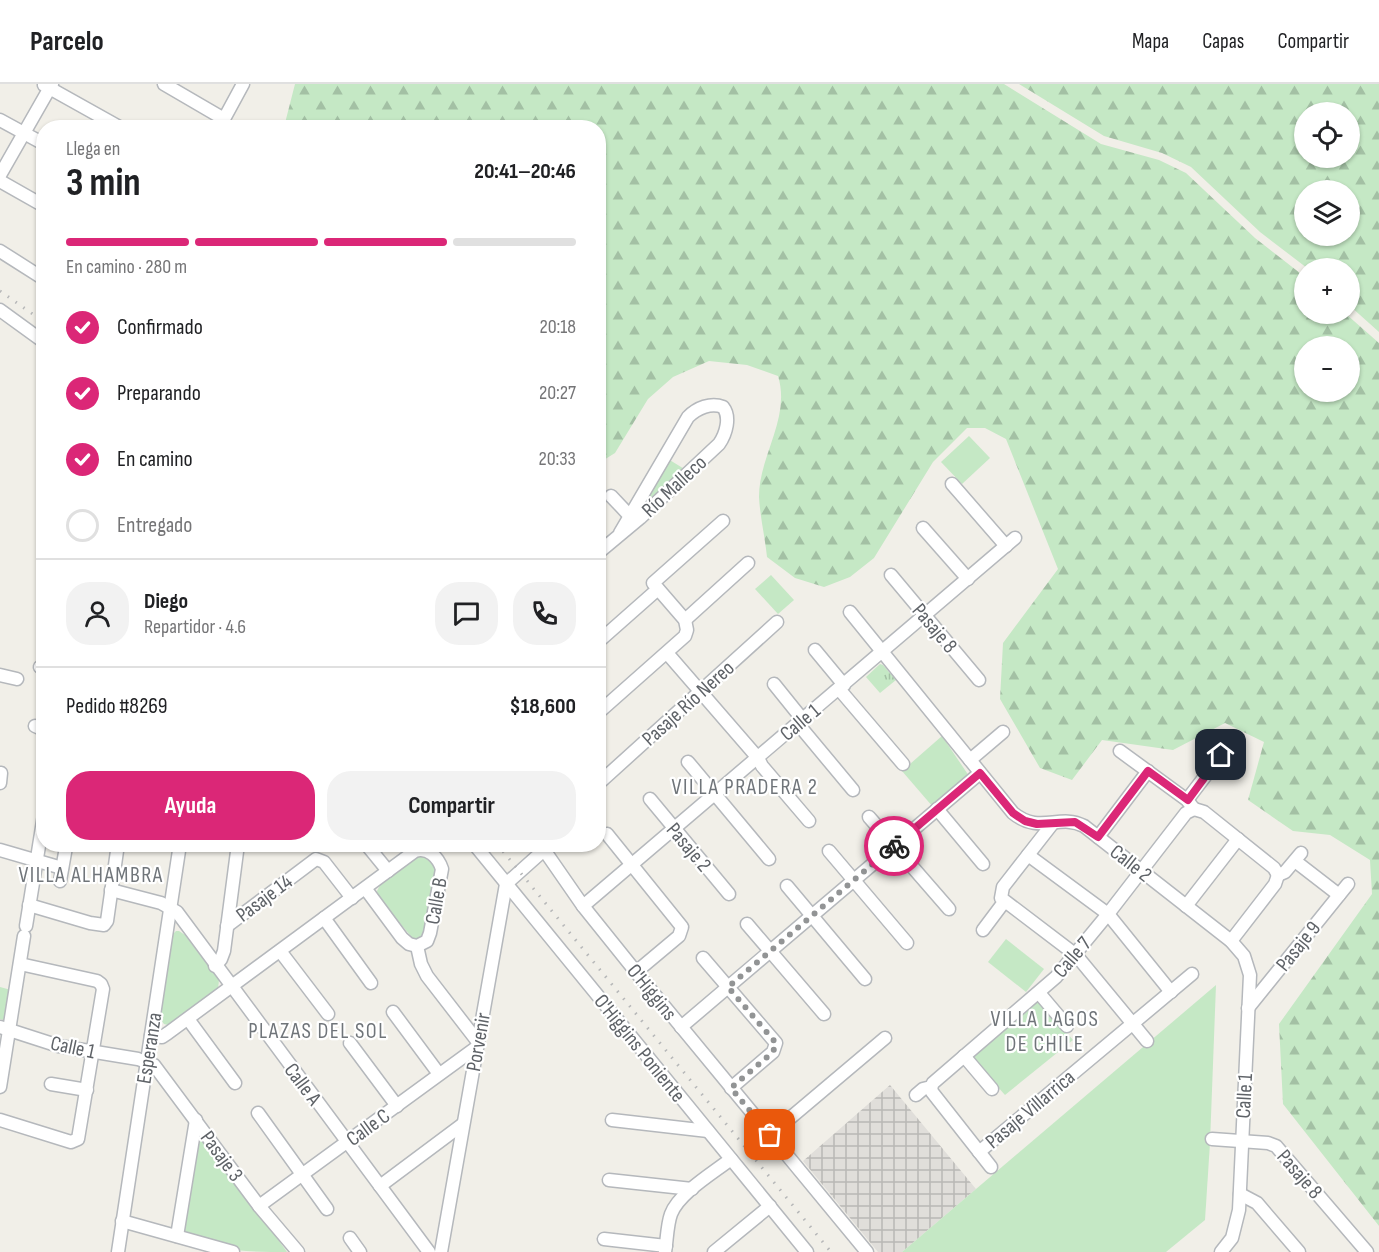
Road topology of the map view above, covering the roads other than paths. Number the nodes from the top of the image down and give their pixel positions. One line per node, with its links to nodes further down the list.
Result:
1 (243, 84): 7 (street)
2 (48, 85): 5 (street); 8 (street)
3 (173, 86): 6 (street)
4 (0, 120): 8 (street)
5 (107, 120)
6 (219, 120)
7 (225, 120)
8 (24, 133): 9 (street); 10 (street)
9 (36, 140)
10 (0, 175)
11 (0, 181): 12 (street)
12 (36, 201)
13 (0, 251): 14 (street)
14 (36, 274)
15 (0, 310): 16 (street)
16 (36, 336)
17 (952, 484): 26 (street, Calle 1)
18 (610, 496): 19 (street)
19 (629, 515): 22 (street); 22 (street, Río Malleco)
20 (723, 521): 27 (street)
21 (923, 528): 26 (street)
22 (620, 533): 23 (street, Río Malleco)
23 (606, 546)
24 (748, 564): 30 (street)
25 (891, 575): 29 (street, Pasaje 8)
26 (968, 579): 29 (street, Calle 1)
27 (655, 586): 30 (street); 32 (street)
28 (850, 612): 34 (street, Calle 2)
29 (926, 616): 34 (street, Calle 1); 38 (street, Pasaje 8)
30 (685, 620): 35 (street)
31 (777, 622): 41 (street, Pasaje Río Nereo)
32 (606, 634)
33 (815, 650): 40 (street)
34 (883, 652): 40 (street, Calle 1); 48 (street, Calle 2)
35 (667, 653): 41 (street); 42 (street)
36 (0, 675): 37 (street)
37 (17, 680)
38 (979, 680)
39 (774, 684): 43 (street)
40 (842, 687): 43 (street, Calle 1); 50 (street)
41 (701, 692): 47 (street); 53 (street, Pasaje Río Nereo)
42 (606, 706)
43 (800, 722): 47 (street, Calle 1); 54 (street)
44 (1002, 732): 48 (street)
45 (1232, 741): 57 (street, Calle 7)
46 (1120, 751): 51 (street)
47 (758, 758): 55 (street, Calle 1); 60 (street)
48 (970, 760): 52 (street, Calle 2)
49 (688, 762): 55 (street)
50 (903, 764)
51 (1148, 771): 57 (street); 64 (street)
52 (980, 773): 58 (street); 61 (street, Calle 2)
53 (606, 777)
54 (853, 790)
55 (715, 794): 62 (street, Calle 1); 81 (street)
56 (650, 799): 62 (street, Pasaje 2)
57 (1191, 805): 65 (street); 87 (street, Calle 7)
58 (937, 809): 66 (street); 84 (street)
59 (869, 818): 66 (street)
60 (808, 821)
61 (1053, 823): 64 (street, Calle 2); 80 (street)
62 (674, 828): 83 (street, Calle 1); 96 (street, Pasaje 2)
63 (607, 834): 83 (street)
64 (1098, 837): 87 (street, Calle 2)
65 (1238, 839): 88 (street); 102 (street)
66 (894, 846): 89 (street); 104 (street)
67 (0, 850): 82 (street)
68 (829, 851): 89 (street)
69 (38, 852): 82 (street)
70 (65, 852): 85 (street)
71 (117, 852): 95 (street)
72 (179, 852): 103 (street, Esperanza)
73 (237, 852): 109 (street)
74 (373, 852): 86 (street)
75 (414, 852): 86 (street, Calle B)
76 (430, 852): 113 (street, Calle B)
77 (480, 852): 91 (street, O'Higgins Poniente)
78 (537, 852): 91 (street)
79 (545, 852): 101 (street, O'Higgins)
80 (1028, 855): 99 (street); 105 (street)
81 (769, 859)
82 (36, 861): 85 (street); 100 (street)
83 (632, 864): 101 (street, Calle 1); 120 (street)
84 (983, 864)
85 (62, 868): 90 (street)
86 (388, 871): 94 (street, Calle B)
87 (1142, 871): 102 (street, Calle 2); 105 (street, Calle 7)
88 (1278, 875): 97 (street); 111 (street)
89 (854, 880): 106 (street); 112 (street)
90 (60, 882)
91 (506, 884): 141 (street, Porvenir); 160 (street, O'Higgins Poniente)
92 (1348, 884): 97 (street, Pasaje 9)
93 (787, 886): 106 (street)
94 (365, 888): 98 (street, Calle B); 113 (street, Calle B)
95 (111, 890): 100 (street); 103 (street, Calle A)
96 (729, 894)
97 (1339, 895): 128 (street, Pasaje 9)
98 (352, 898): 107 (street, Calle B); 109 (street, Pasaje 14)
99 (1004, 902): 110 (street); 116 (street)
100 (29, 905): 118 (street)
101 (583, 906): 120 (street, O'Higgins)
102 (1186, 906): 111 (street, Calle 2)
103 (171, 909): 119 (street, Calle A); 137 (street, Esperanza)
104 (949, 909)
105 (1108, 914): 116 (street, Calle 7); 126 (street)
106 (812, 915): 115 (street); 122 (street)
107 (324, 918): 114 (street, Calle B); 123 (street)
108 (747, 924): 115 (street)
109 (227, 926): 119 (street)
110 (983, 930)
111 (1231, 940): 128 (street, Calle 1)
112 (907, 943)
113 (417, 946): 141 (street)
114 (280, 951): 124 (street, Calle B); 130 (street)
115 (770, 951): 125 (street); 131 (street)
116 (1076, 955): 127 (street, Calle 7); 133 (street)
117 (703, 958): 125 (street)
118 (20, 964): 136 (street); 142 (street)
119 (215, 966): 124 (street, Calle A)
120 (636, 972): 135 (street, O'Higgins)
121 (1192, 974): 126 (street, Pasaje Villarrica)
122 (865, 979)
123 (371, 983)
124 (231, 987): 132 (street, Calle B); 164 (street, Calle A)
125 (728, 987): 135 (street); 150 (street)
126 (1170, 992): 133 (street, Pasaje Villarrica)
127 (1039, 993): 134 (street); 143 (street, Calle 7)
128 (1248, 1008): 163 (street, Calle 1)
129 (393, 1012): 145 (street)
130 (328, 1014)
131 (824, 1014)
132 (188, 1019): 137 (street, Calle B); 146 (street)
133 (1132, 1024): 139 (street); 165 (street, Pasaje Villarrica)
134 (1067, 1026)
135 (681, 1027): 150 (street, O'Higgins)
136 (5, 1028): 142 (street, Calle 1); 148 (street)
137 (152, 1036): 144 (street, Esperanza)
138 (885, 1038): 161 (street)
139 (1147, 1041)
140 (350, 1043): 154 (street)
141 (477, 1044): 145 (street, Calle C); 159 (street, Porvenir)
142 (93, 1052): 144 (street, Calle 1); 152 (street)
143 (964, 1056): 149 (street, Calle 7); 151 (street)
144 (147, 1062): 157 (street, Pasaje 3); 176 (street, Esperanza)
145 (439, 1074): 154 (street, Calle C)
146 (235, 1083)
147 (51, 1084): 152 (street)
148 (0, 1087)
149 (931, 1087): 153 (street, Calle 7); 165 (street)
150 (731, 1088): 161 (street, O'Higgins)
151 (992, 1089)
152 (87, 1090): 156 (street)
153 (916, 1095)
154 (397, 1106): 164 (street, Calle C)
155 (258, 1113): 168 (street)
156 (0, 1120)
157 (196, 1120): 173 (street, Pasaje 3); 177 (street)
158 (612, 1120): 160 (street)
159 (463, 1124): 170 (street); 187 (street, Porvenir)
160 (708, 1131): 166 (street, O'Higgins Poniente)
161 (770, 1135): 190 (street, O'Higgins)
162 (1212, 1139): 163 (street, Pasaje 8)
163 (1242, 1141): 172 (street, Calle 1); 192 (street, Pasaje 8)
164 (347, 1142): 168 (street, Calle C); 170 (street, Calle A)
165 (979, 1152): 167 (street)
166 (730, 1159): 171 (street); 174 (street, O'Higgins Poniente)
167 (991, 1167)
168 (302, 1175): 173 (street, Calle C); 175 (street)
169 (609, 1180): 171 (street)
170 (380, 1186): 186 (street, Calle A)
171 (692, 1189): 180 (street)
172 (1240, 1194): 181 (street, Calle 1); 191 (street)
173 (259, 1206): 184 (street, Pasaje 3)
174 (770, 1206): 188 (street); 189 (street, O'Higgins Poniente)
175 (327, 1209)
176 (122, 1221): 177 (street); 182 (street, Esperanza)
177 (177, 1236): 183 (street)
178 (350, 1239): 185 (street)
179 (604, 1239): 180 (street)
180 (666, 1249)
181 (1223, 1251)
182 (118, 1252)
183 (232, 1252)
184 (298, 1252)
185 (360, 1252)
186 (429, 1252)
187 (441, 1252)
188 (714, 1252)
189 (807, 1252)
190 (867, 1252)
191 (1299, 1252)
192 (1367, 1252)

